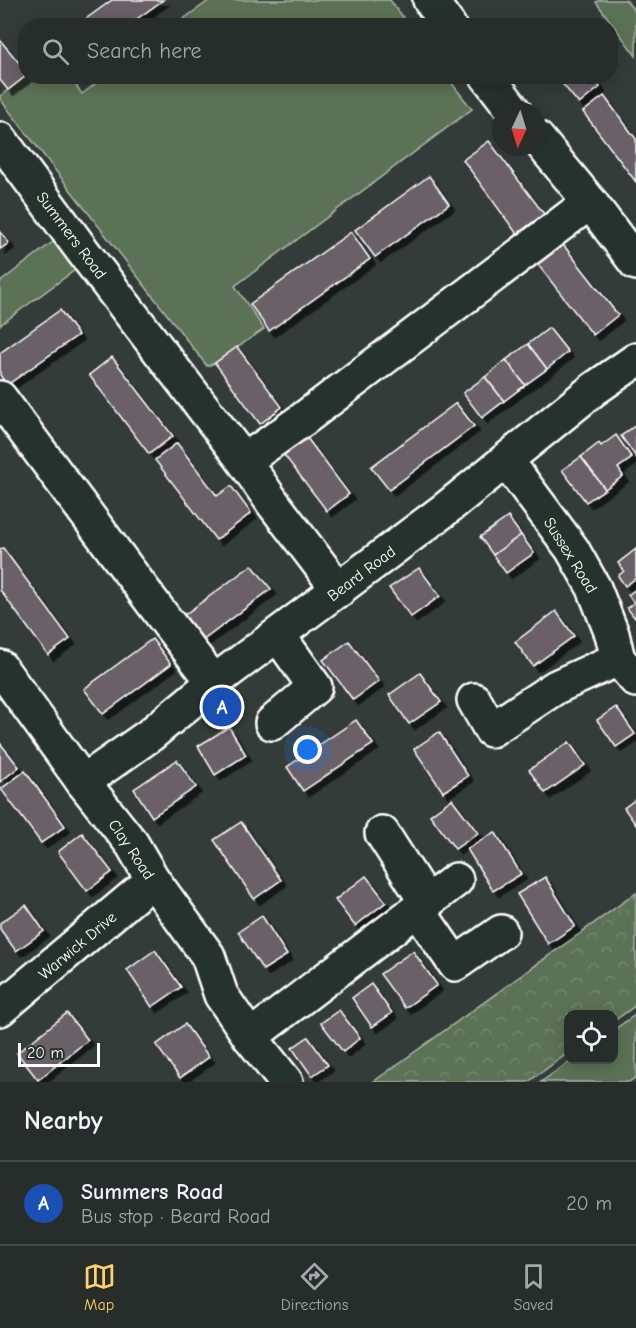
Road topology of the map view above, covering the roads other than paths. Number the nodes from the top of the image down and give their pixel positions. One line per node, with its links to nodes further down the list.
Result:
1 (430, 0): 2 (street)
2 (443, 18)
3 (493, 84): 4 (street)
4 (507, 102)
5 (0, 139): 12 (street, Summers Road)
6 (546, 149): 7 (street)
7 (590, 202): 8 (street); 12 (street)
8 (636, 263)
9 (636, 360): 11 (street, Beard Road)
10 (0, 398): 17 (street)
11 (506, 460): 13 (street, Beard Road); 16 (street, Sussex Road)
12 (244, 461): 13 (street, Summers Road)
13 (339, 590): 14 (street, Beard Road)
14 (278, 635): 17 (street, Beard Road); 19 (street)
15 (0, 668): 20 (street, Clay Road)
16 (627, 669): 18 (street, Sussex Road)
17 (214, 682): 20 (street, Beard Road)
18 (474, 700)
19 (272, 723)
20 (83, 782): 22 (street, Clay Road)
21 (382, 833): 24 (street)
22 (153, 880): 26 (street, Warwick Drive); 27 (street, Clay Road)
23 (456, 880): 24 (street)
24 (423, 907): 25 (street); 27 (street)
25 (501, 932)
26 (0, 1009)
27 (250, 1037): 28 (street, Clay Road)
28 (286, 1082)

